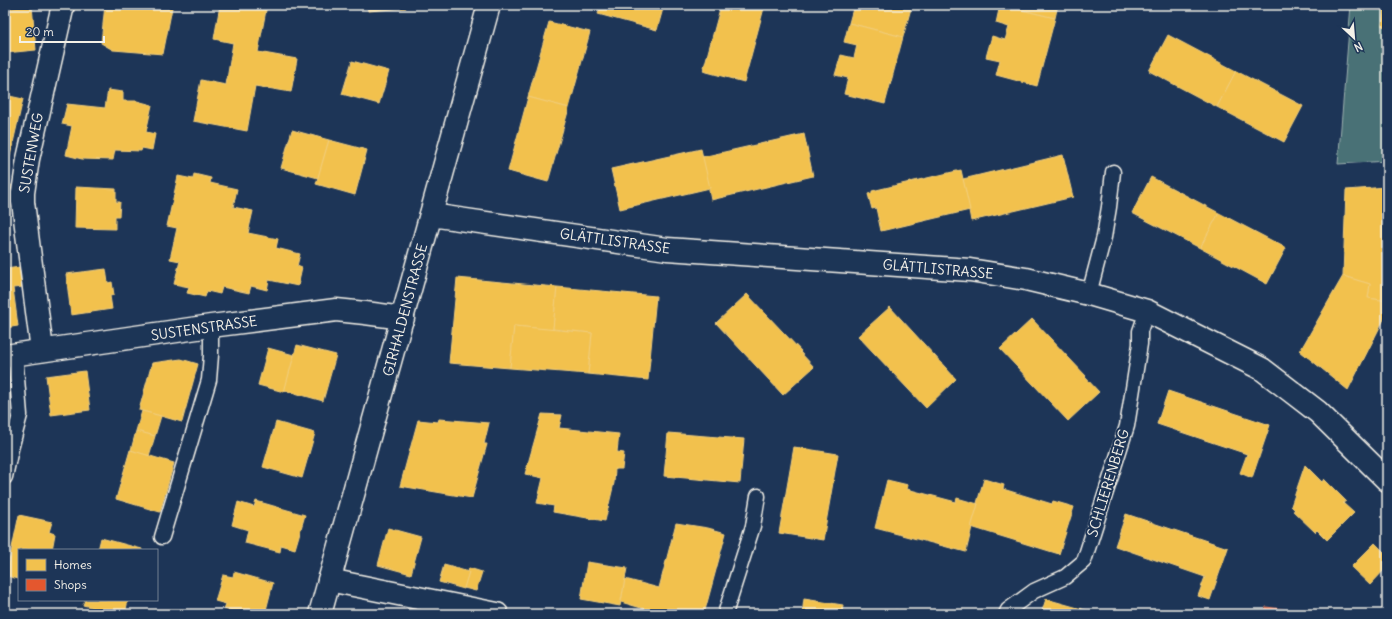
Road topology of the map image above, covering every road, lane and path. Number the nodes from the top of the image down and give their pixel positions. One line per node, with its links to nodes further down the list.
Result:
1 (63, 5): 9 (street, SUSTENWEG)
2 (489, 5): 4 (street, GIRHALDENSTRASSE)
3 (1113, 172): 5 (lane)
4 (431, 215): 5 (street, GLÄTTLISTRASSE); 7 (street, GIRHALDENSTRASSE)
5 (1089, 294): 6 (street, GLÄTTLISTRASSE)
6 (1147, 311): 12 (street, GLÄTTLISTRASSE); 20 (lane, SCHLIERENBERG)
7 (403, 318): 8 (street, SUSTENSTRASSE); 15 (street, GIRHALDENSTRASSE)
8 (211, 326): 9 (street, SUSTENSTRASSE); 14 (lane)
9 (42, 350): 10 (street, SUSTENSTRASSE)
10 (10, 355): 11 (lane)
11 (5, 476)
12 (1387, 480)
13 (758, 496): 19 (lane)
14 (162, 537)
15 (329, 580): 16 (street); 17 (street, GIRHALDENSTRASSE)
16 (464, 611): 18 (street)
17 (320, 614)
18 (497, 614)
19 (726, 614)
20 (1006, 614)

